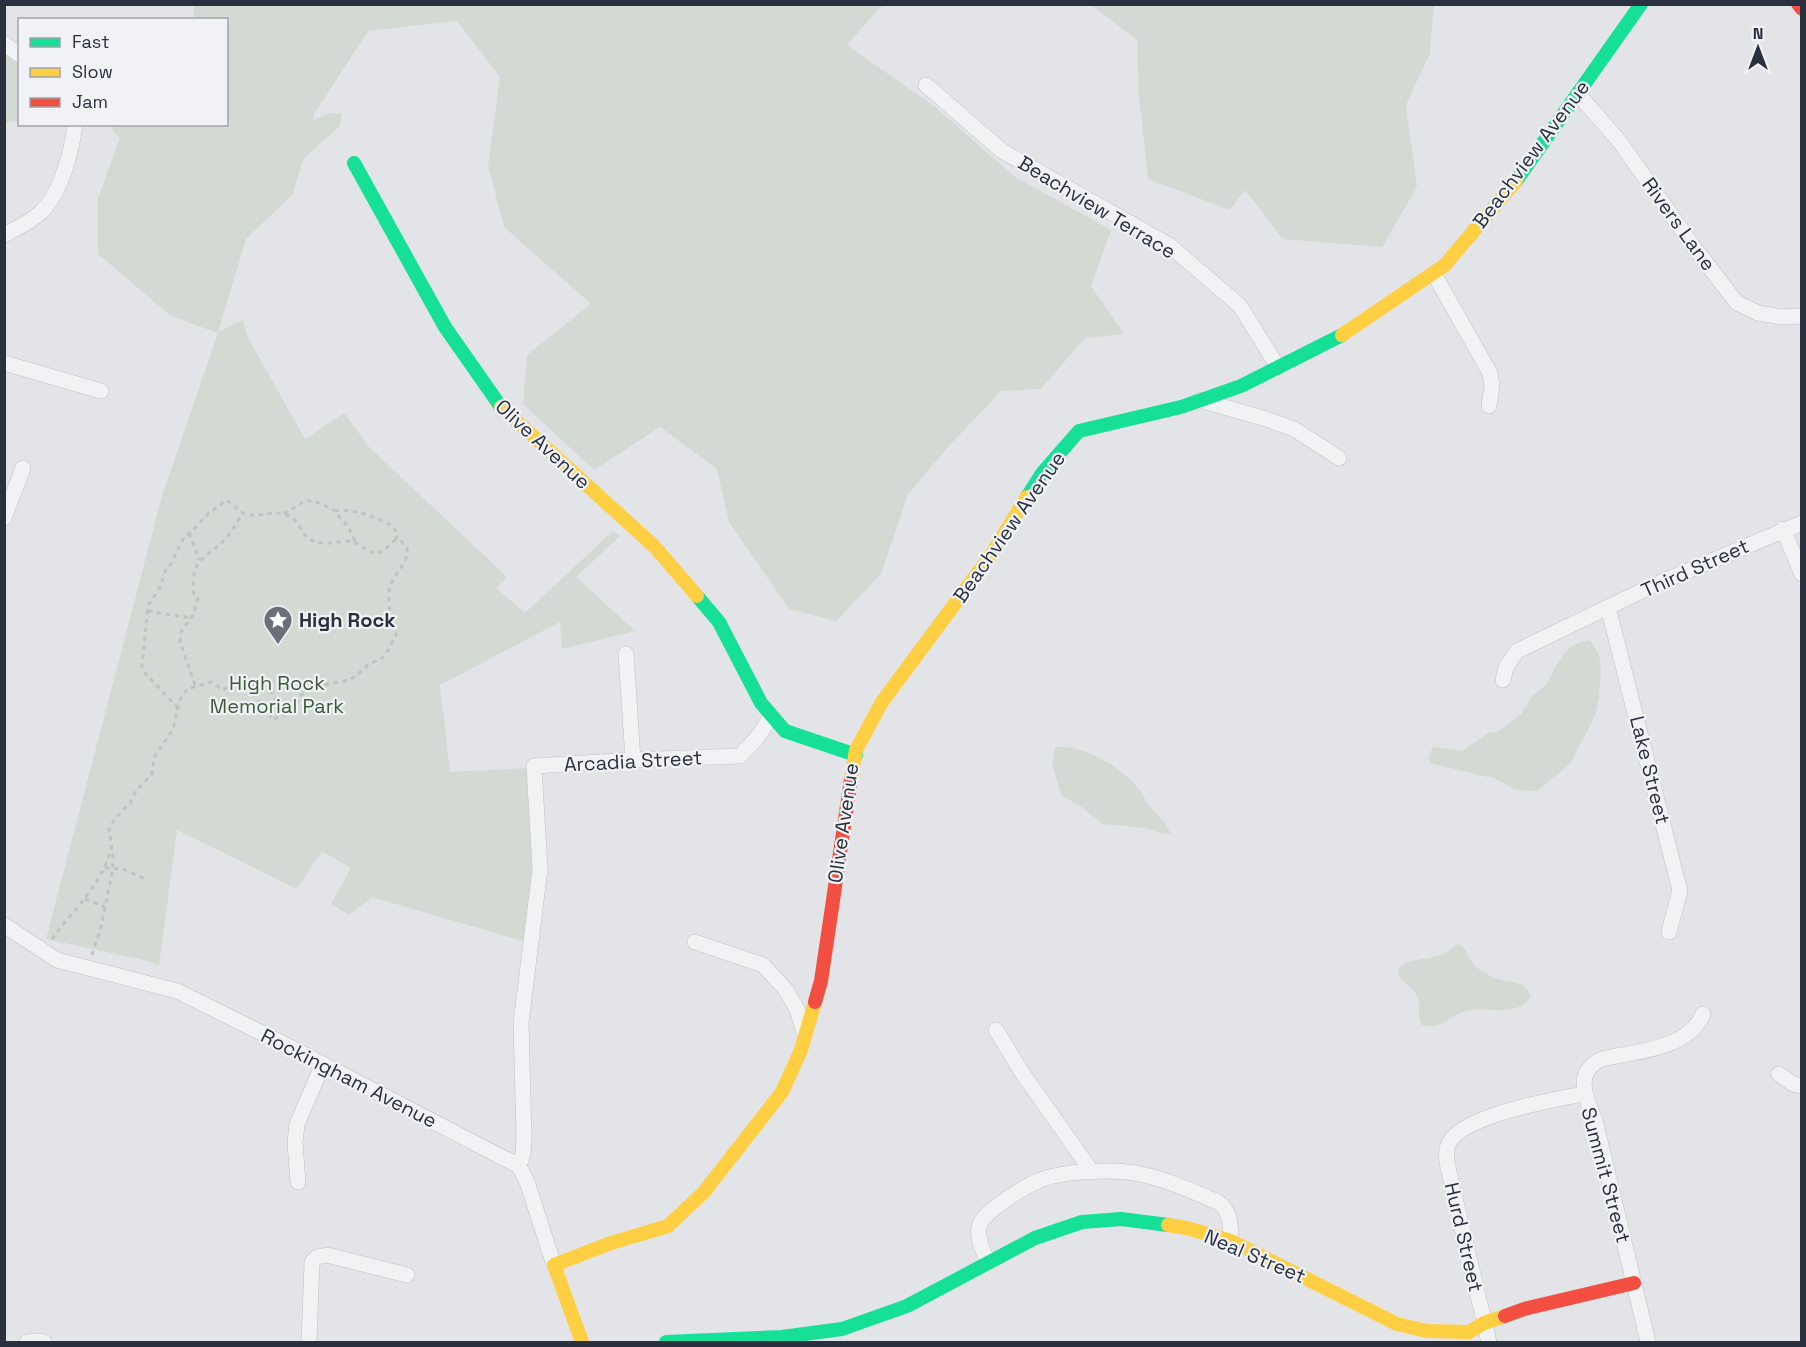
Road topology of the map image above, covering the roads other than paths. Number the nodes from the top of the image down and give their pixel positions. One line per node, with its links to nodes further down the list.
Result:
1 (1641, 4): 7 (street, Beachview Avenue)
2 (1798, 4): 3 (street)
3 (1802, 9)
4 (4, 44): 5 (street)
5 (18, 54)
6 (926, 85): 14 (street, Beachview Terrace)
7 (1578, 94): 11 (street, Beachview Avenue); 12 (street, Rivers Lane)
8 (75, 126): 10 (street)
9 (354, 163): 27 (street, Olive Avenue)
10 (4, 235)
11 (1434, 274): 14 (street, Beachview Avenue); 17 (street)
12 (1802, 316)
13 (4, 363): 15 (street)
14 (1278, 367): 16 (street, Beachview Avenue)
15 (101, 391)
16 (1200, 400): 18 (street); 28 (street, Beachview Avenue)
17 (1489, 406)
18 (1339, 458)
19 (23, 468): 20 (street)
20 (4, 518)
21 (1802, 523): 22 (street, Third Street)
22 (1783, 529): 23 (street); 24 (street, Third Street)
23 (1802, 574)
24 (1608, 607): 26 (street, Third Street); 31 (street, Lake Street)
25 (626, 654): 29 (street)
26 (1503, 680)
27 (772, 715): 28 (street, Olive Avenue); 29 (street, Arcadia Street)
28 (856, 754): 35 (street, Olive Avenue)
29 (633, 760): 40 (street, Arcadia Street)
30 (4, 926): 36 (street, Rockingham Avenue)
31 (1669, 932)
32 (695, 942): 35 (street)
33 (1703, 1014): 39 (street, Summit Street)
34 (996, 1030): 41 (street)
35 (805, 1036): 45 (street, Olive Avenue)
36 (323, 1064): 40 (street, Rockingham Avenue); 42 (street)
37 (1779, 1074): 38 (street)
38 (1802, 1086)
39 (1583, 1094): 47 (street, Summit Street); 48 (street, Hurd Street)
40 (519, 1166): 45 (street)
41 (1092, 1172): 43 (street); 44 (street)
42 (298, 1182)
43 (1231, 1241): 44 (street, Neal Street); 48 (street, Neal Street)
44 (988, 1262): 53 (street, Neal Street)
45 (554, 1265): 52 (street)
46 (407, 1275): 51 (street)
47 (1634, 1283): 48 (street, Neal Street); 55 (street, Summit Street)
48 (1484, 1323): 54 (street, Hurd Street)
49 (27, 1342): 50 (street)
50 (44, 1342)
51 (309, 1342)
52 (582, 1342)
53 (666, 1342)
54 (1489, 1342)
55 (1648, 1342)

